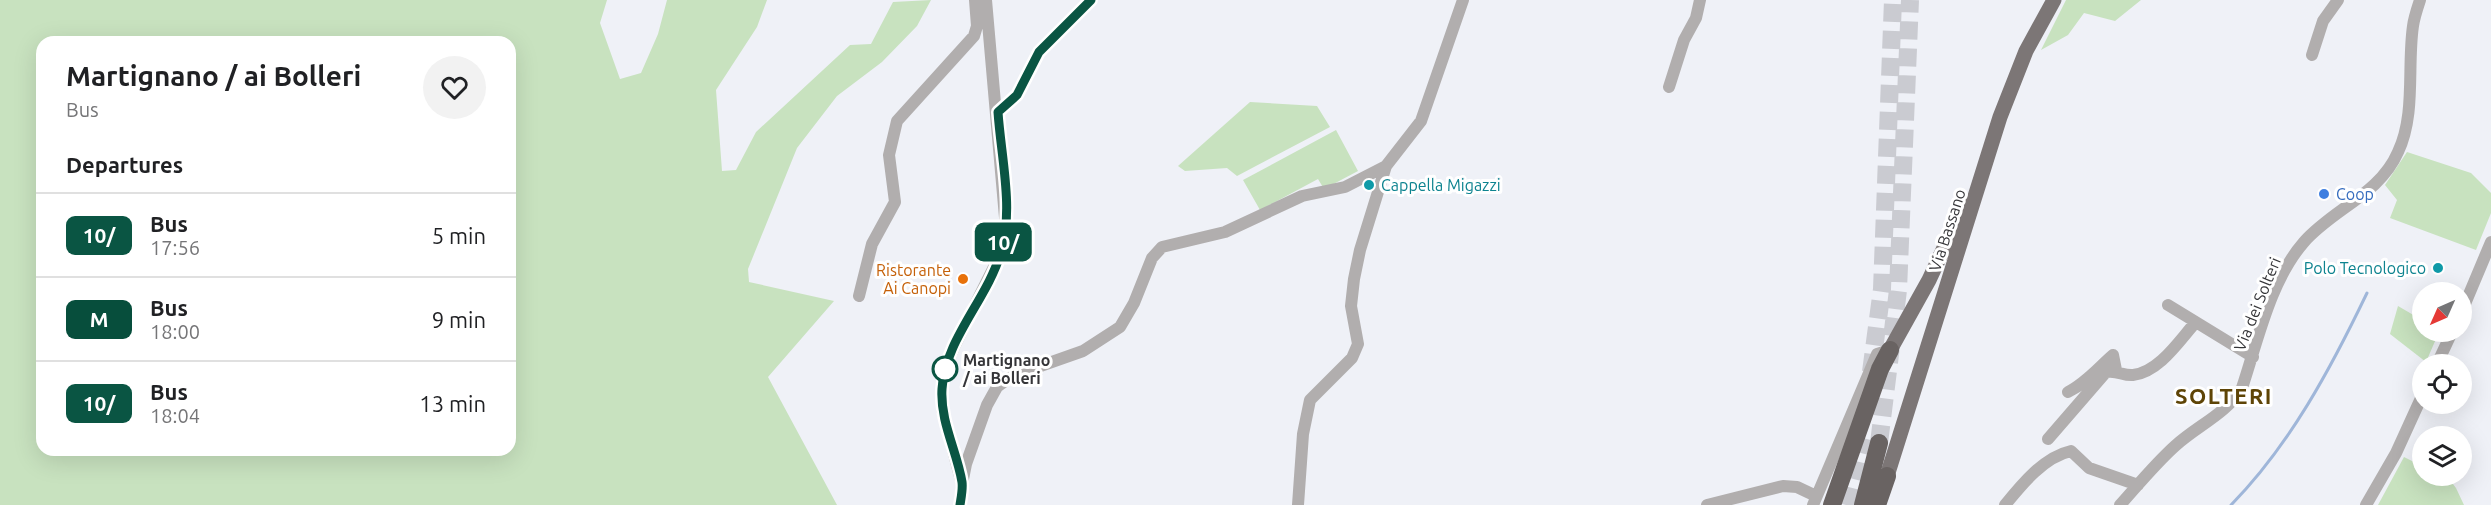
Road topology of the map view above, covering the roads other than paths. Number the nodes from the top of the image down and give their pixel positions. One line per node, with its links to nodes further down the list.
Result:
1 (975, 0): 16 (street)
2 (986, 0): 11 (street)
3 (1091, 0): 11 (street)
4 (1463, 0): 13 (street)
5 (1700, 0): 10 (street)
6 (2054, 0): 12 (main road, Via Bassano)
7 (2338, 0): 9 (street)
8 (2420, 0): 20 (street, Via dei Solteri)
9 (2312, 55)
10 (1669, 87)
11 (998, 112): 27 (street)
12 (2000, 117): 19 (main road); 26 (main road, Via Bassano)
13 (1386, 166): 27 (street); 31 (street)
14 (2491, 242): 15 (street)
15 (2472, 287)
16 (859, 296)
17 (2168, 305): 18 (street)
18 (2195, 323): 20 (street); 21 (street)
19 (1890, 350): 29 (highway)
20 (2253, 357): 28 (street, Via dei Solteri)
21 (2116, 370): 22 (street); 24 (street)
22 (2068, 392)
23 (2414, 414): 37 (street)
24 (2048, 438)
25 (1879, 443): 33 (highway)
26 (1887, 476): 34 (highway)
27 (962, 484): 30 (street)
28 (2138, 485): 35 (street); 36 (street, Via dei Solteri)
29 (1821, 502): 32 (street)
30 (960, 505)
31 (1298, 505)
32 (1707, 505)
33 (1863, 505)
34 (1877, 505)
35 (2005, 505)
36 (2120, 505)
37 (2367, 505)

